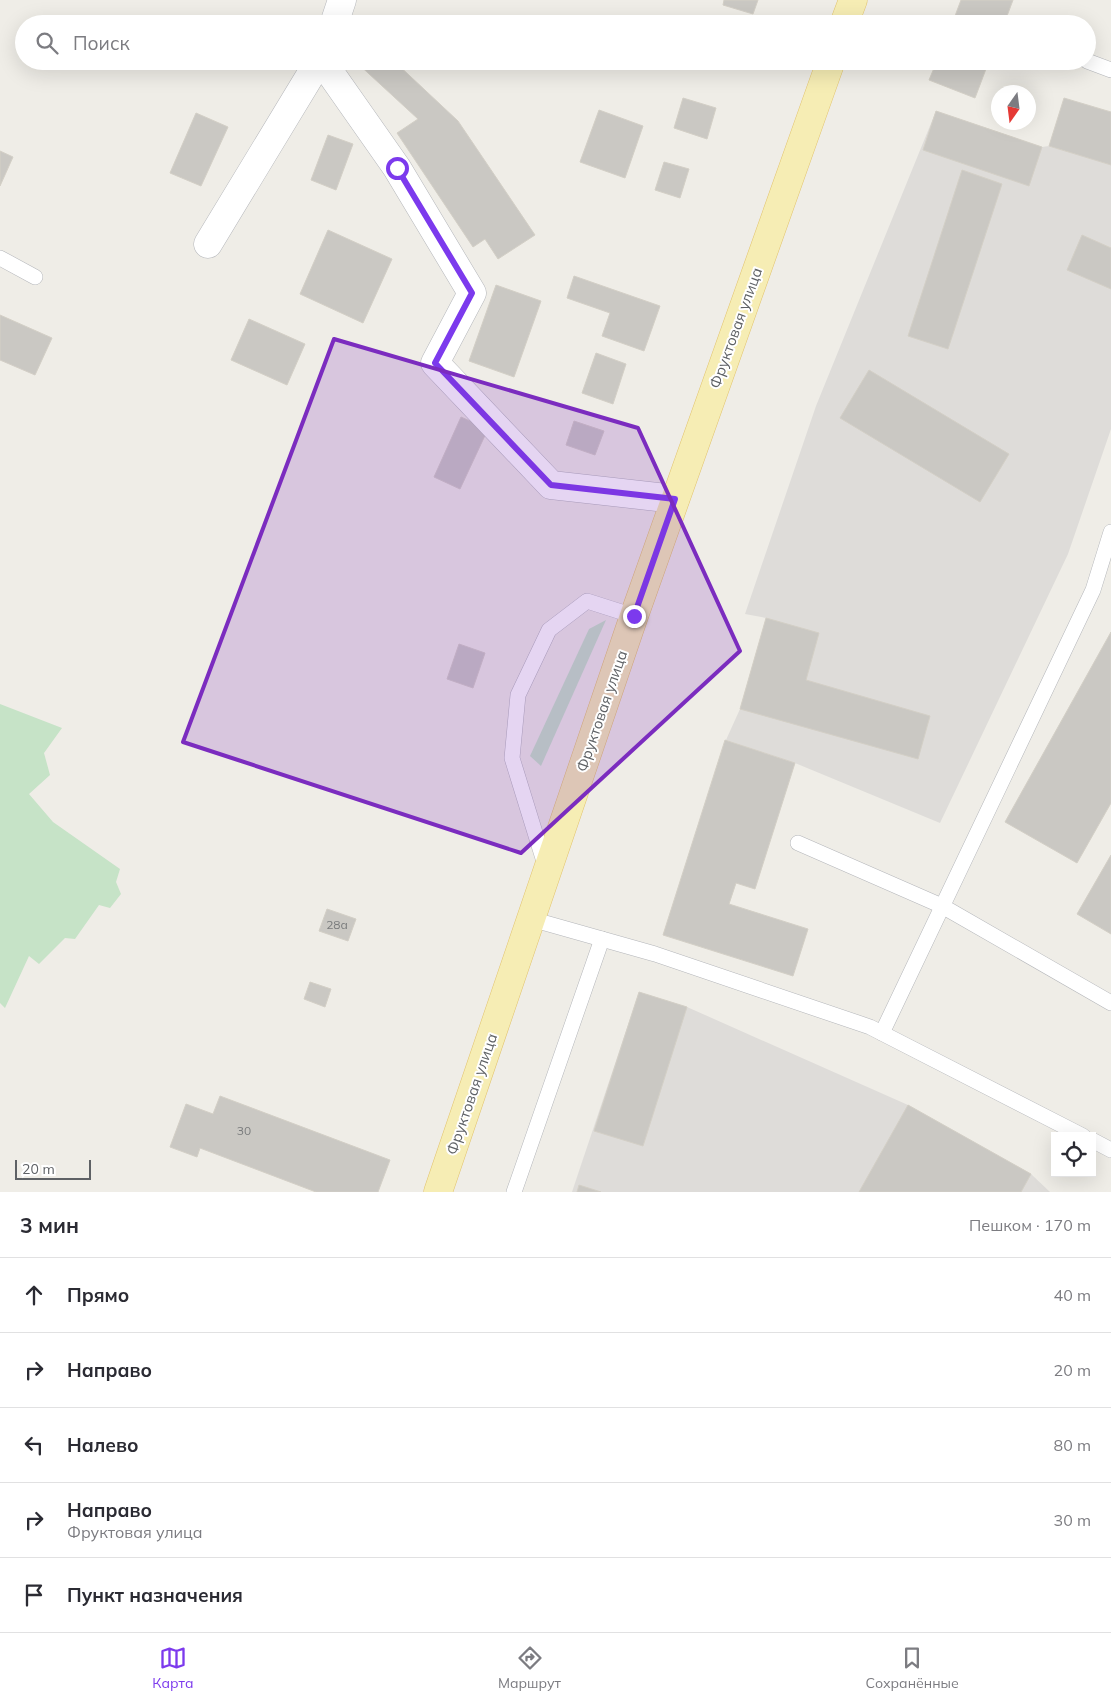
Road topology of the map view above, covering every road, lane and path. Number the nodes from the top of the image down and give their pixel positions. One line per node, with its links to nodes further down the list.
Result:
1 (342, 0): 3 (street)
2 (853, 0): 4 (main road)
3 (337, 15)
4 (847, 15)
5 (1096, 64): 9 (lane)
6 (315, 70): 10 (street)
7 (327, 70): 13 (street)
8 (828, 70): 13 (main road, Фруктовая улица)
9 (1111, 70)
10 (208, 244)
11 (0, 258): 12 (lane)
12 (34, 276)
13 (675, 499): 15 (main road, Фруктовая улица)
14 (1111, 532): 18 (lane)
15 (634, 616): 17 (main road, Фруктовая улица); 17 (lane)
16 (798, 843): 18 (lane)
17 (547, 871): 19 (main road, Фруктовая улица)
18 (942, 906): 21 (lane); 22 (lane)
19 (531, 919): 20 (lane); 26 (main road, Фруктовая улица)
20 (602, 939): 22 (lane); 27 (lane)
21 (1111, 1003)
22 (882, 1033): 23 (lane)
23 (1075, 1132)
24 (1096, 1142): 25 (lane)
25 (1111, 1150)
26 (438, 1192)
27 (514, 1192)

